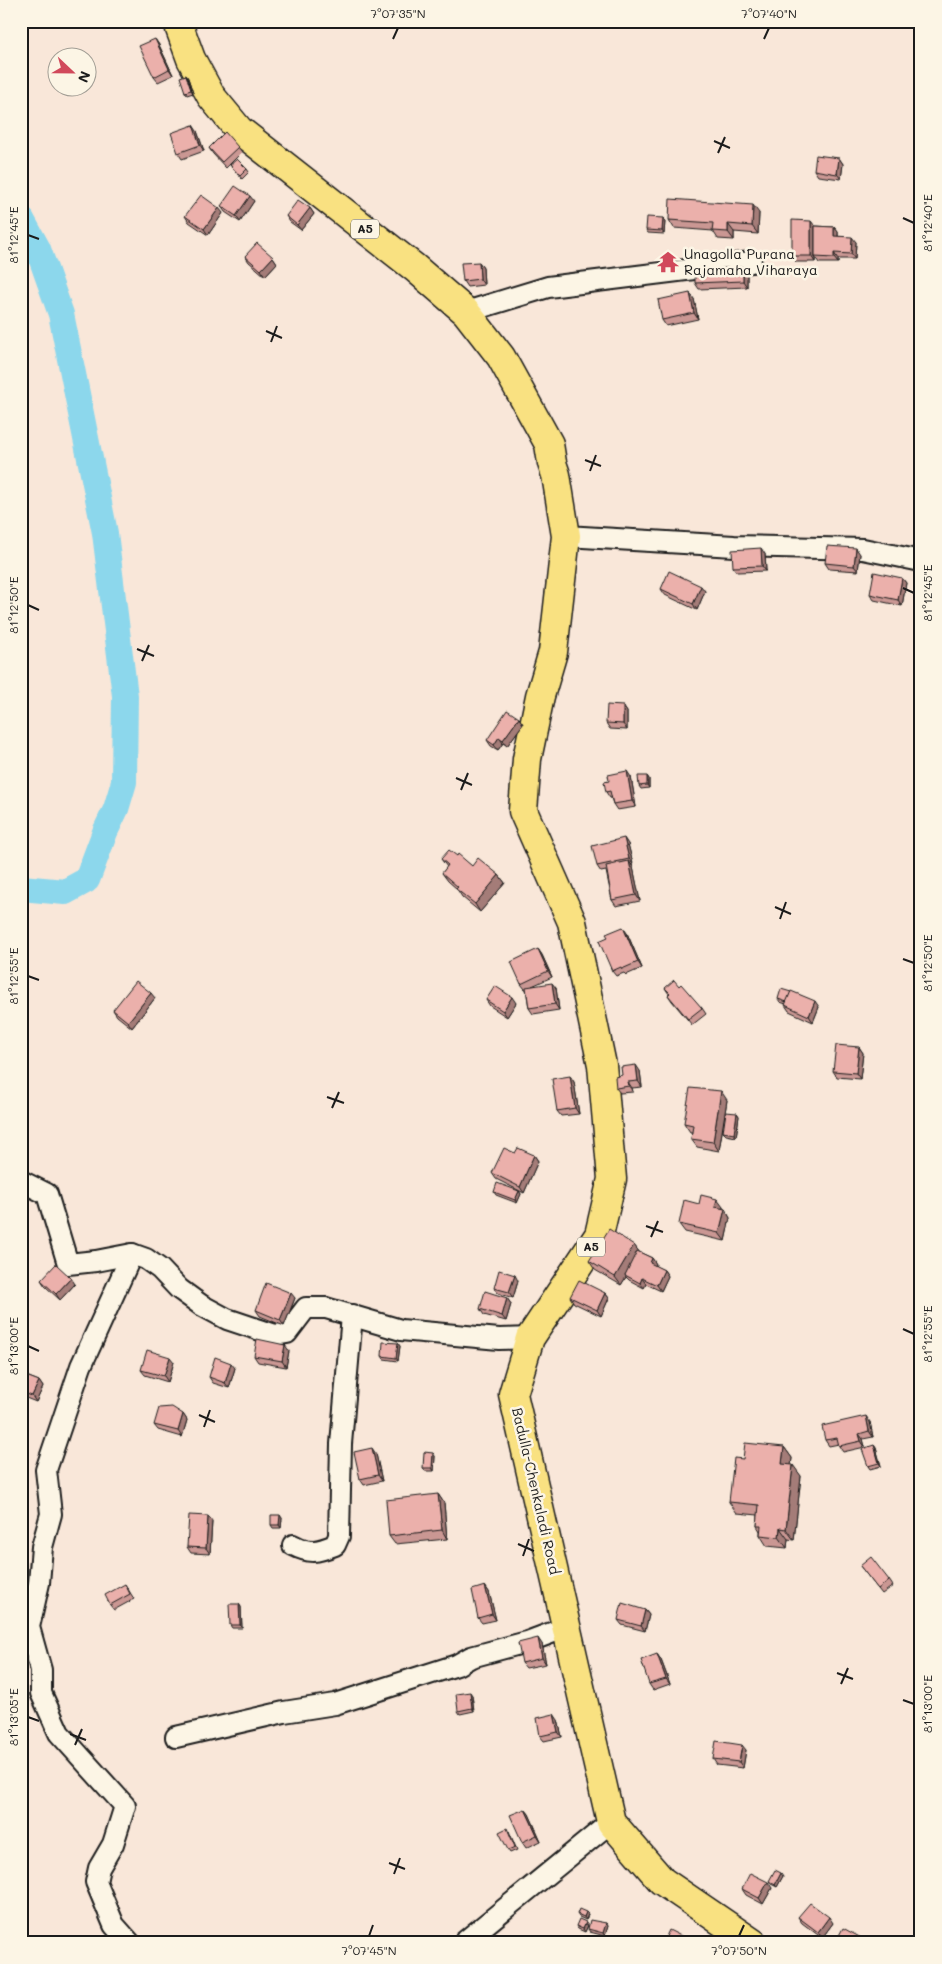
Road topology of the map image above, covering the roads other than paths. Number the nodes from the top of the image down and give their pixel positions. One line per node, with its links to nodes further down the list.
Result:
1 (182, 24): 3 (highway, Badulla-Chenkaladi Road / A5)
2 (751, 262): 3 (street)
3 (466, 312): 4 (highway, Badulla-Chenkaladi Road / A5)
4 (566, 536): 5 (street); 9 (highway, Badulla-Chenkaladi Road / A5)
5 (921, 561)
6 (21, 1181): 7 (street)
7 (132, 1254): 8 (street); 14 (street)
8 (352, 1316): 9 (street); 10 (street)
9 (530, 1338): 11 (highway, Badulla-Chenkaladi Road / A5)
10 (293, 1545)
11 (567, 1627): 12 (street); 13 (highway, Badulla-Chenkaladi Road / A5)
12 (176, 1737)
13 (611, 1822): 15 (street); 16 (highway, Badulla-Chenkaladi Road / A5)
14 (130, 1943)
15 (464, 1943)
16 (753, 1943)

